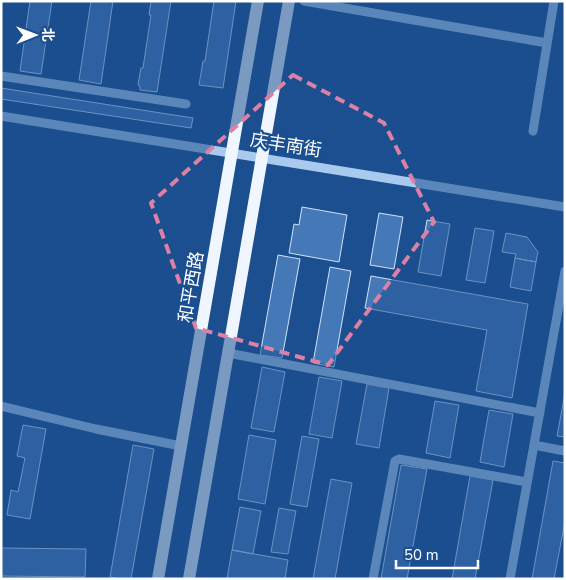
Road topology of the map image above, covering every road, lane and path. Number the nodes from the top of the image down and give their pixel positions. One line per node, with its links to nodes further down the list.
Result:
1 (258, 1): 10 (main road, 和平西路)
2 (289, 1): 11 (main road)
3 (304, 1): 5 (street)
4 (554, 1): 5 (street)
5 (547, 43): 9 (street)
6 (1, 76): 7 (street)
7 (186, 104)
8 (1, 116): 10 (street, 庆丰南街)
9 (533, 131)
10 (232, 153): 11 (street, 庆丰南街); 18 (main road, 和平西路)
11 (262, 158): 12 (street, 庆丰南街); 14 (main road)
12 (565, 207)
13 (565, 271): 16 (street)
14 (228, 353): 16 (street); 22 (main road)
15 (1, 406): 18 (street)
16 (540, 413): 17 (street)
17 (534, 445): 19 (street); 20 (street)
18 (181, 446): 21 (main road, 和平西路)
19 (565, 451)
20 (528, 482): 23 (street); 24 (street)
21 (158, 579)
22 (189, 579)
23 (373, 579)
24 (510, 579)

